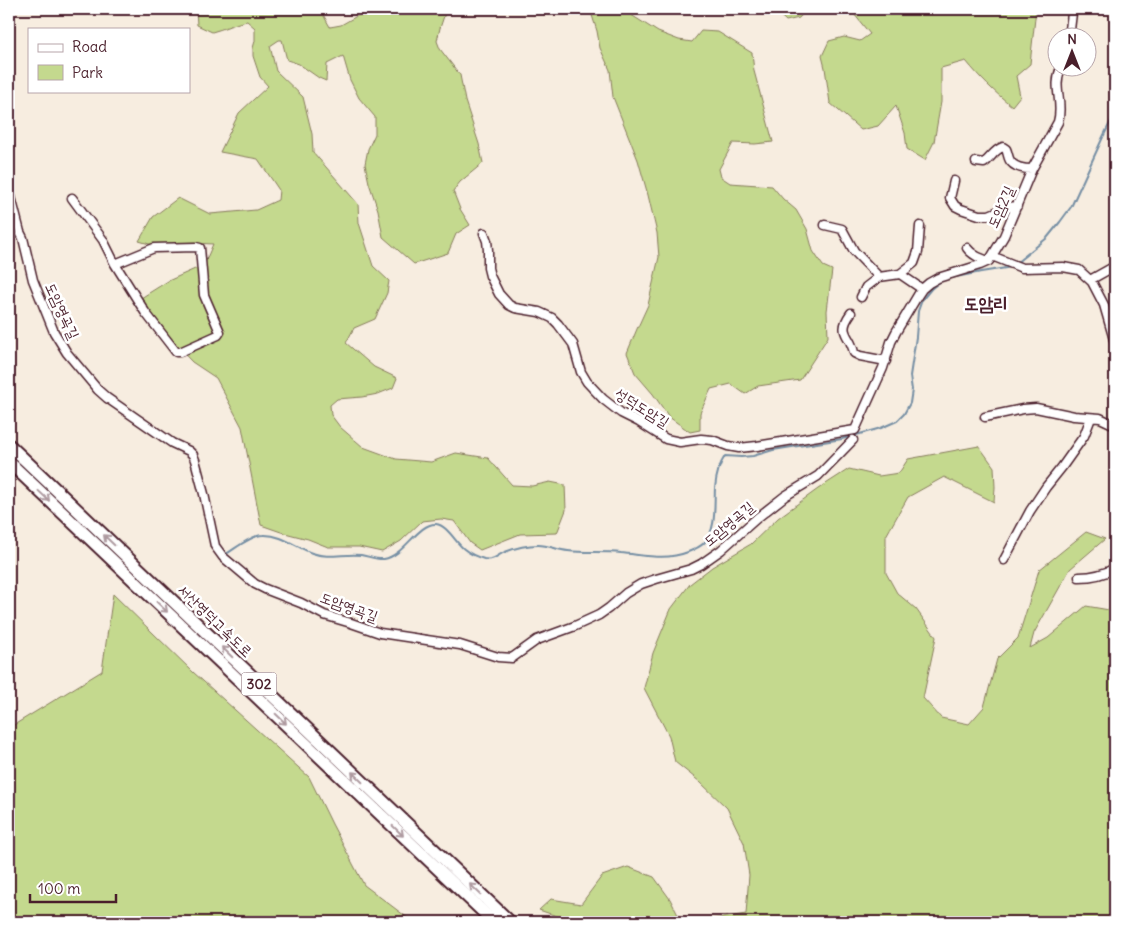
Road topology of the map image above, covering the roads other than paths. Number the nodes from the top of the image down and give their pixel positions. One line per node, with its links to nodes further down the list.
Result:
1 (1074, 9): 2 (street)
2 (1070, 28)
3 (1057, 78): 5 (street, 도암2길)
4 (976, 162): 5 (street, 도암2길)
5 (1032, 169): 9 (street, 도암2길)
6 (954, 181): 9 (street)
7 (9, 189): 28 (street, 도암영곡길)
8 (72, 198): 15 (street)
9 (1017, 206): 14 (street, 도암2길)
10 (825, 225): 18 (street)
11 (920, 226): 17 (street)
12 (484, 233): 24 (street, 성덕도암길)
13 (967, 248): 14 (street)
14 (990, 258): 19 (street); 20 (street)
15 (115, 264): 15 (street)
16 (1115, 266): 19 (street)
17 (900, 274): 18 (street); 20 (street)
18 (879, 277): 21 (street)
19 (1090, 280): 23 (street)
20 (922, 289): 24 (street)
21 (860, 297)
22 (851, 313): 24 (street)
23 (1115, 343)
24 (886, 361)
25 (985, 417): 26 (street)
26 (1092, 418): 27 (street); 31 (street)
27 (1115, 425)
28 (853, 440)
29 (9, 445): 35 (highway, 서산영덕고속도로 / 302, one-way to 29)
30 (9, 462): 34 (highway, 서산영덕고속도로 / 302, one-way to 34)
31 (1004, 560)
32 (1115, 568): 33 (street)
33 (1079, 577)
34 (494, 922)
35 (510, 922)

